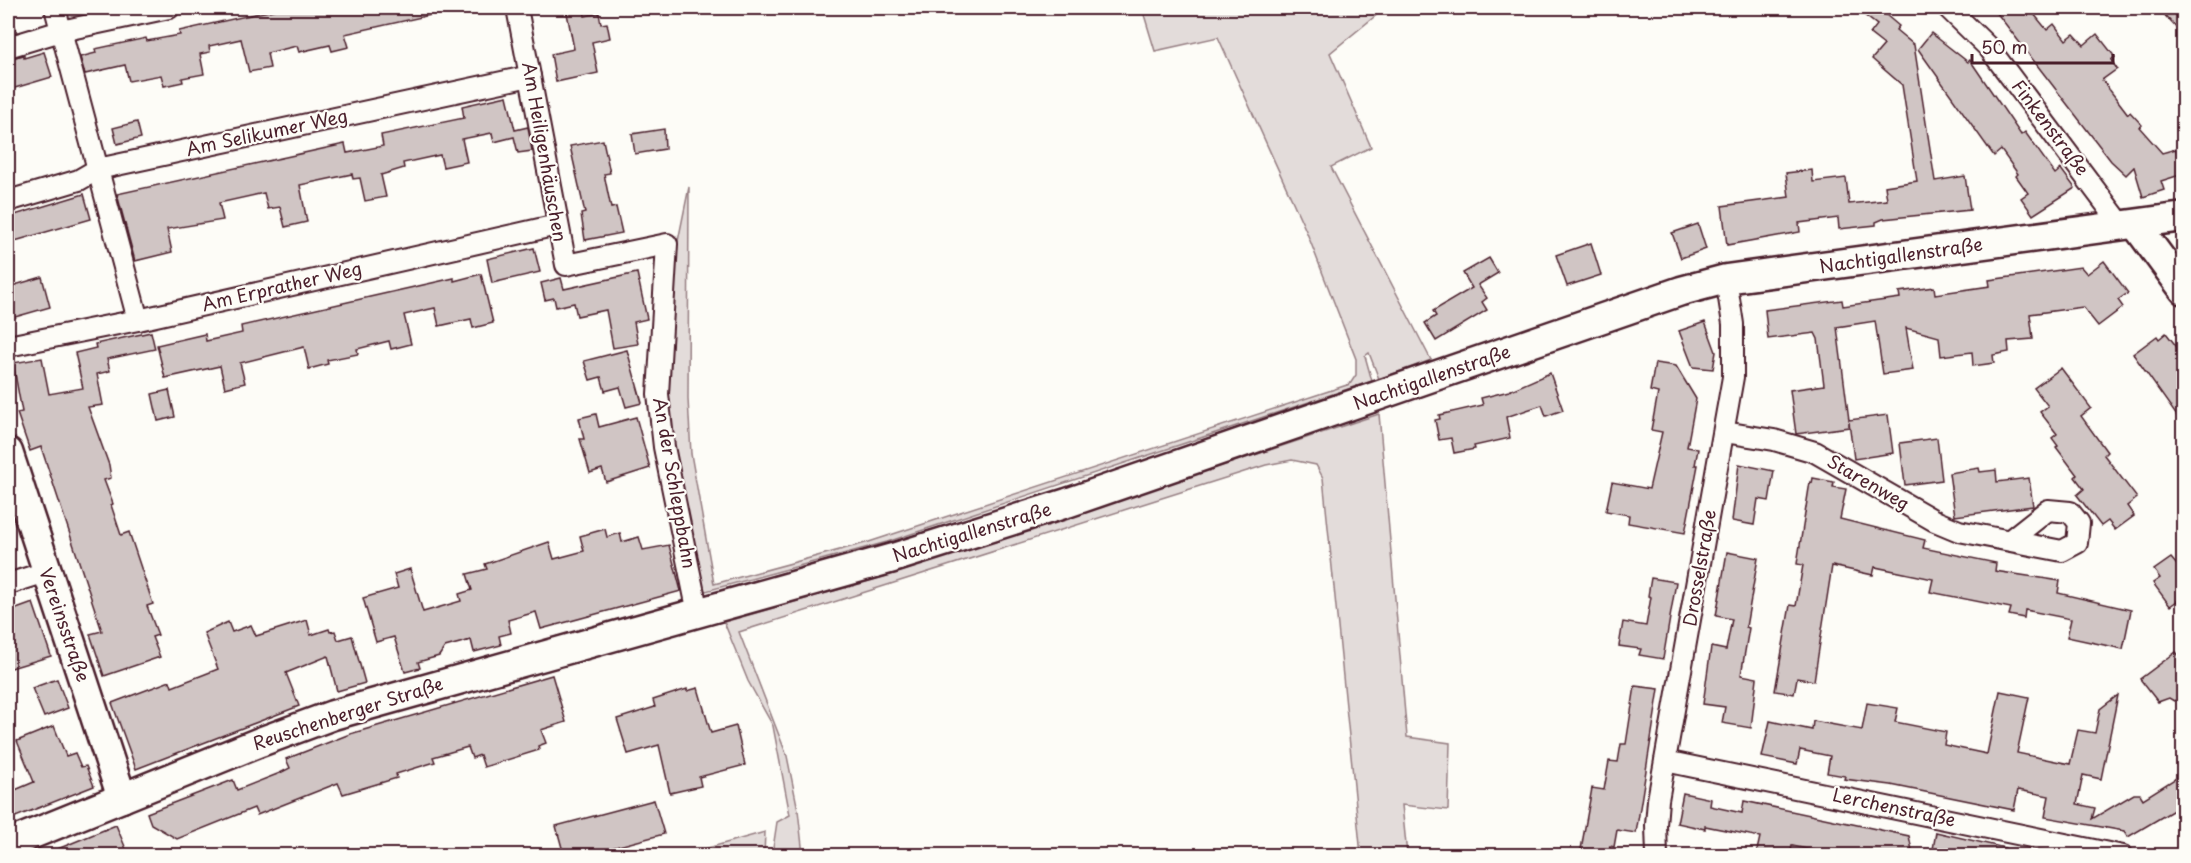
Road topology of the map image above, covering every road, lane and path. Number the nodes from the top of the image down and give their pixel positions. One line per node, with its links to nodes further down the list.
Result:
1 (55, 8): 5 (street)
2 (168, 8): 5 (street)
3 (517, 8): 7 (street, Am Heiligenhäuschen)
4 (1948, 8): 12 (street, Finkenstraße)
5 (61, 31): 6 (street); 8 (street)
6 (8, 47)
7 (530, 76): 8 (street, Am Selikumer Weg); 11 (street, Am Heiligenhäuschen)
8 (98, 169): 9 (street, Am Selikumer Weg); 16 (street)
9 (8, 201)
10 (2184, 217): 12 (main road, Nachtigallenstraße)
11 (556, 225): 13 (street, Am Heiligenhäuschen); 16 (street, Am Erprather Weg)
12 (2129, 226): 14 (main road, Nachtigallenstraße); 15 (main road, Finkenstraße)
13 (667, 244): 23 (street, An der Schleppbahn)
14 (1726, 279): 18 (street, Drosselstraße); 23 (main road, Nachtigallenstraße)
15 (2184, 290)
16 (138, 320): 17 (street, Am Erprather Weg)
17 (8, 346)
18 (1724, 432): 20 (street, Starenweg); 24 (street, Drosselstraße)
19 (8, 452): 21 (main road, Vereinsstraße)
20 (2010, 540)
21 (46, 572): 22 (street); 25 (main road, Vereinsstraße)
22 (8, 584)
23 (698, 613): 25 (main road, Reuschenberger Straße)
24 (1665, 761): 27 (street, Drosselstraße); 28 (street, Lerchenstraße)
25 (122, 798): 26 (main road, Reuschenberger Straße)
26 (8, 843)
27 (1657, 855)
28 (2123, 855)

